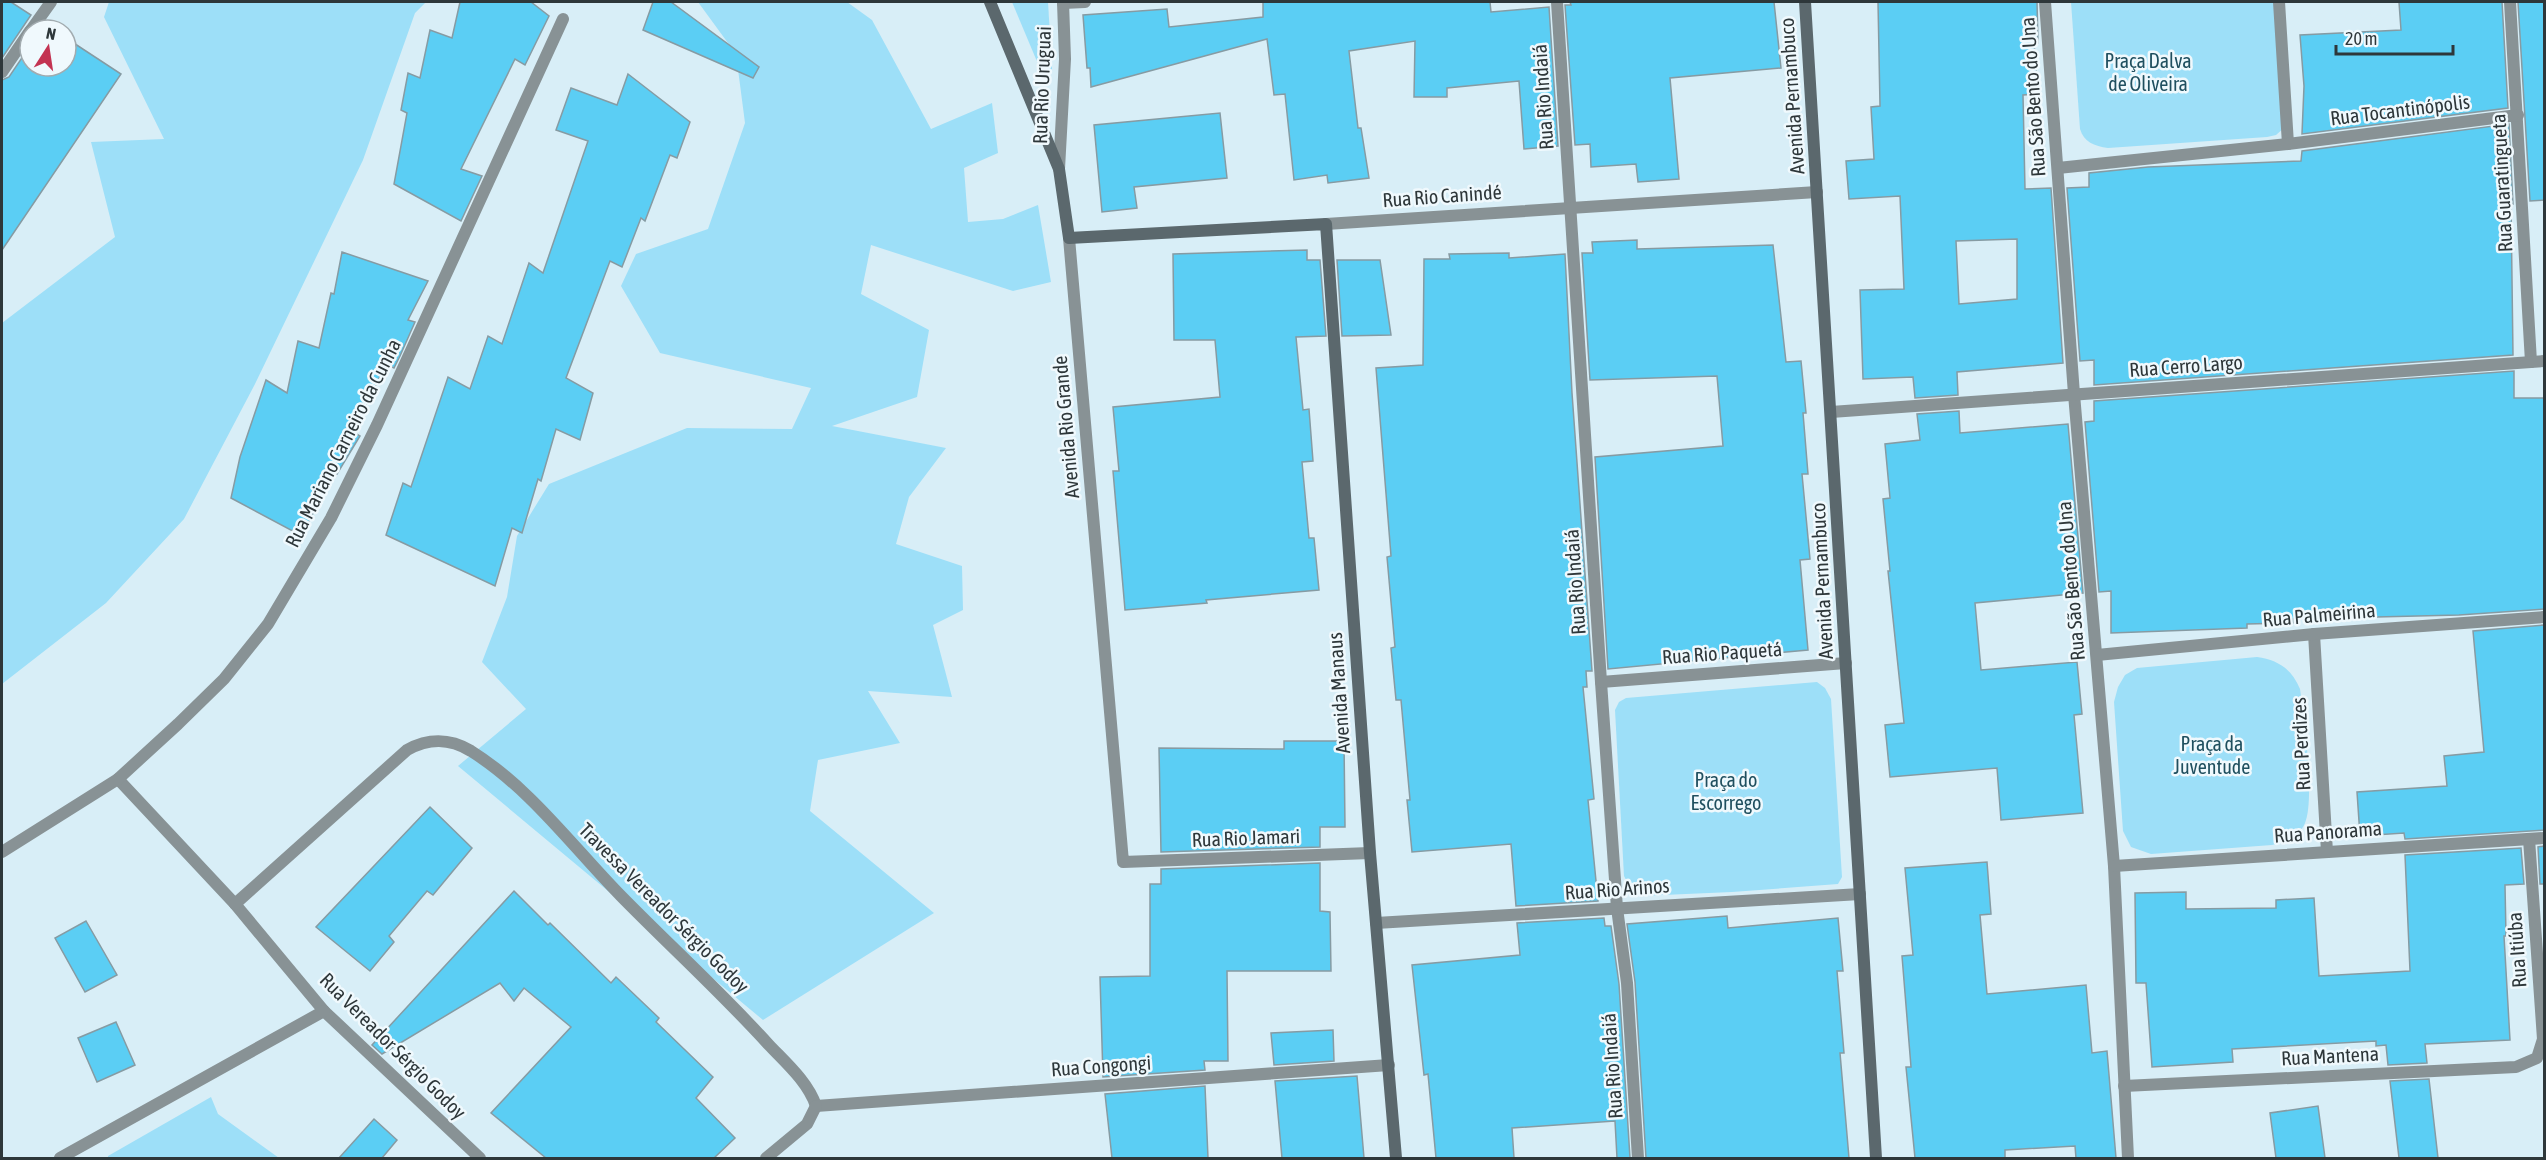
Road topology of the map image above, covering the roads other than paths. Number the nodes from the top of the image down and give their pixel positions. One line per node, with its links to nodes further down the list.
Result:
1 (51, 2): 10 (street)
2 (990, 2): 17 (main road, Avenida Rio Grande)
3 (1063, 2): 4 (street); 17 (street, Rua Rio Uruguai)
4 (1085, 2)
5 (1557, 2): 19 (street, Rua Rio Indaiá)
6 (1806, 2): 18 (main road, Avenida Pernambuco)
7 (2045, 2): 16 (street, Rua São Bento do Una)
8 (2279, 2): 15 (street)
9 (2510, 2): 14 (street, Rua Guaratingueta)
10 (40, 18)
11 (563, 19): 31 (street, Rua Mariano Carneiro da Cunha)
12 (18, 49): 13 (street)
13 (2, 72)
14 (2518, 115): 15 (street, Rua Tocantinópolis); 23 (street, Rua Guaratingueta)
15 (2288, 144): 16 (street, Rua Tocantinópolis)
16 (2058, 168): 24 (street, Rua São Bento do Una)
17 (1059, 169): 21 (main road, Avenida Rio Grande)
18 (1817, 192): 19 (street, Rua Rio Canindé); 25 (main road, Avenida Pernambuco)
19 (1570, 207): 20 (street, Rua Rio Canindé); 30 (street, Rua Rio Indaiá)
20 (1326, 224): 21 (main road, Rua Rio Canindé); 36 (main road, Avenida Manaus)
21 (1069, 238): 37 (street, Avenida Rio Grande)
22 (2544, 361): 23 (street, Rua Cerro Largo)
23 (2531, 362): 24 (street, Rua Cerro Largo)
24 (2074, 394): 25 (street, Rua Cerro Largo); 28 (street, Rua São Bento do Una)
25 (1831, 412): 29 (main road, Avenida Pernambuco)
26 (2544, 617): 27 (street, Rua Palmeirina)
27 (2314, 634): 28 (street, Rua Palmeirina); 35 (street, Rua Perdizes)
28 (2097, 655): 38 (street, Rua São Bento do Una)
29 (1846, 663): 30 (street, Rua Rio Paquetá); 39 (main road, Avenida Pernambuco)
30 (1601, 682): 41 (street, Rua Rio Indaiá)
31 (118, 779): 34 (street, Rua Mariano Carneiro da Cunha); 40 (street, Rua Vereador Sérgio Godoy)
32 (2544, 838): 33 (street, Rua Panorama)
33 (2529, 839): 35 (street, Rua Panorama); 44 (street, Rua Itiúba)
34 (2, 852)
35 (2327, 852): 38 (street, Rua Panorama)
36 (1370, 853): 37 (street, Rua Rio Jamari); 42 (main road, Avenida Manaus)
37 (1123, 862)
38 (2114, 866): 46 (street, Rua São Bento do Una)
39 (1860, 894): 41 (street, Rua Rio Arinos); 53 (main road, Avenida Pernambuco)
40 (236, 904): 43 (street, Rua Vereador Sérgio Godoy); 47 (street, Travessa Vereador Sérgio Godoy)
41 (1617, 908): 42 (street, Rua Rio Arinos); 52 (street, Rua Rio Indaiá)
42 (1376, 923): 45 (main road, Avenida Manaus)
43 (324, 1011): 48 (street); 49 (street, Rua Vereador Sérgio Godoy)
44 (2537, 1058): 46 (street, Rua Mantena)
45 (1389, 1065): 47 (street, Rua Congongi); 51 (main road, Avenida Manaus)
46 (2124, 1086): 54 (street, Rua São Bento do Una)
47 (816, 1106): 50 (street)
48 (60, 1158)
49 (480, 1158)
50 (766, 1158)
51 (1396, 1158)
52 (1638, 1158)
53 (1876, 1158)
54 (2128, 1158)

